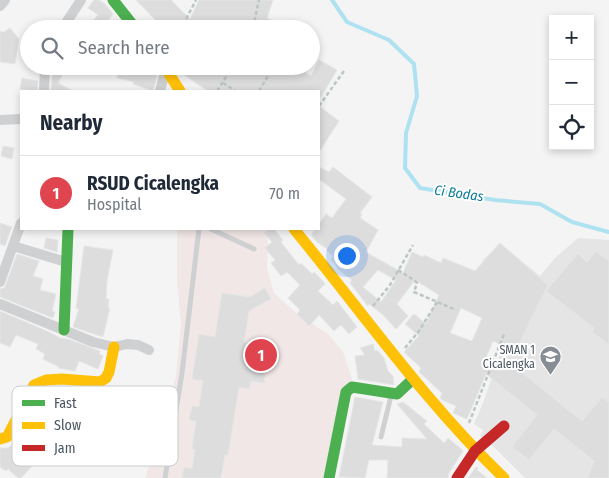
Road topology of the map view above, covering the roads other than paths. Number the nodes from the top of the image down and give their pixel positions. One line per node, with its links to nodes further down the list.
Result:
1 (5, 0): 4 (street)
2 (81, 0): 5 (street)
3 (113, 0): 6 (street)
4 (0, 6)
5 (68, 20)
6 (129, 20)
7 (45, 75): 10 (street)
8 (163, 75): 11 (street)
9 (170, 75): 12 (street)
10 (44, 90)
11 (160, 90)
12 (179, 90)
13 (20, 119): 14 (street)
14 (0, 120)
15 (20, 226): 20 (street)
16 (68, 230): 22 (street)
17 (199, 230): 31 (lane)
18 (214, 230): 21 (lane)
19 (295, 230): 28 (street)
20 (13, 246): 22 (street); 23 (street)
21 (254, 249)
22 (66, 262): 25 (street)
23 (0, 282)
24 (0, 304): 25 (street)
25 (64, 330): 26 (street)
26 (114, 347): 27 (street); 29 (street)
27 (149, 350)
28 (413, 379): 30 (street); 36 (street)
29 (33, 386)
30 (391, 396): 34 (lane); 37 (street)
31 (178, 397)
32 (504, 426): 36 (street)
33 (12, 427): 35 (street)
34 (381, 437)
35 (0, 438)
36 (475, 452): 38 (street); 39 (street)
37 (329, 478)
38 (457, 478)
39 (504, 478)

